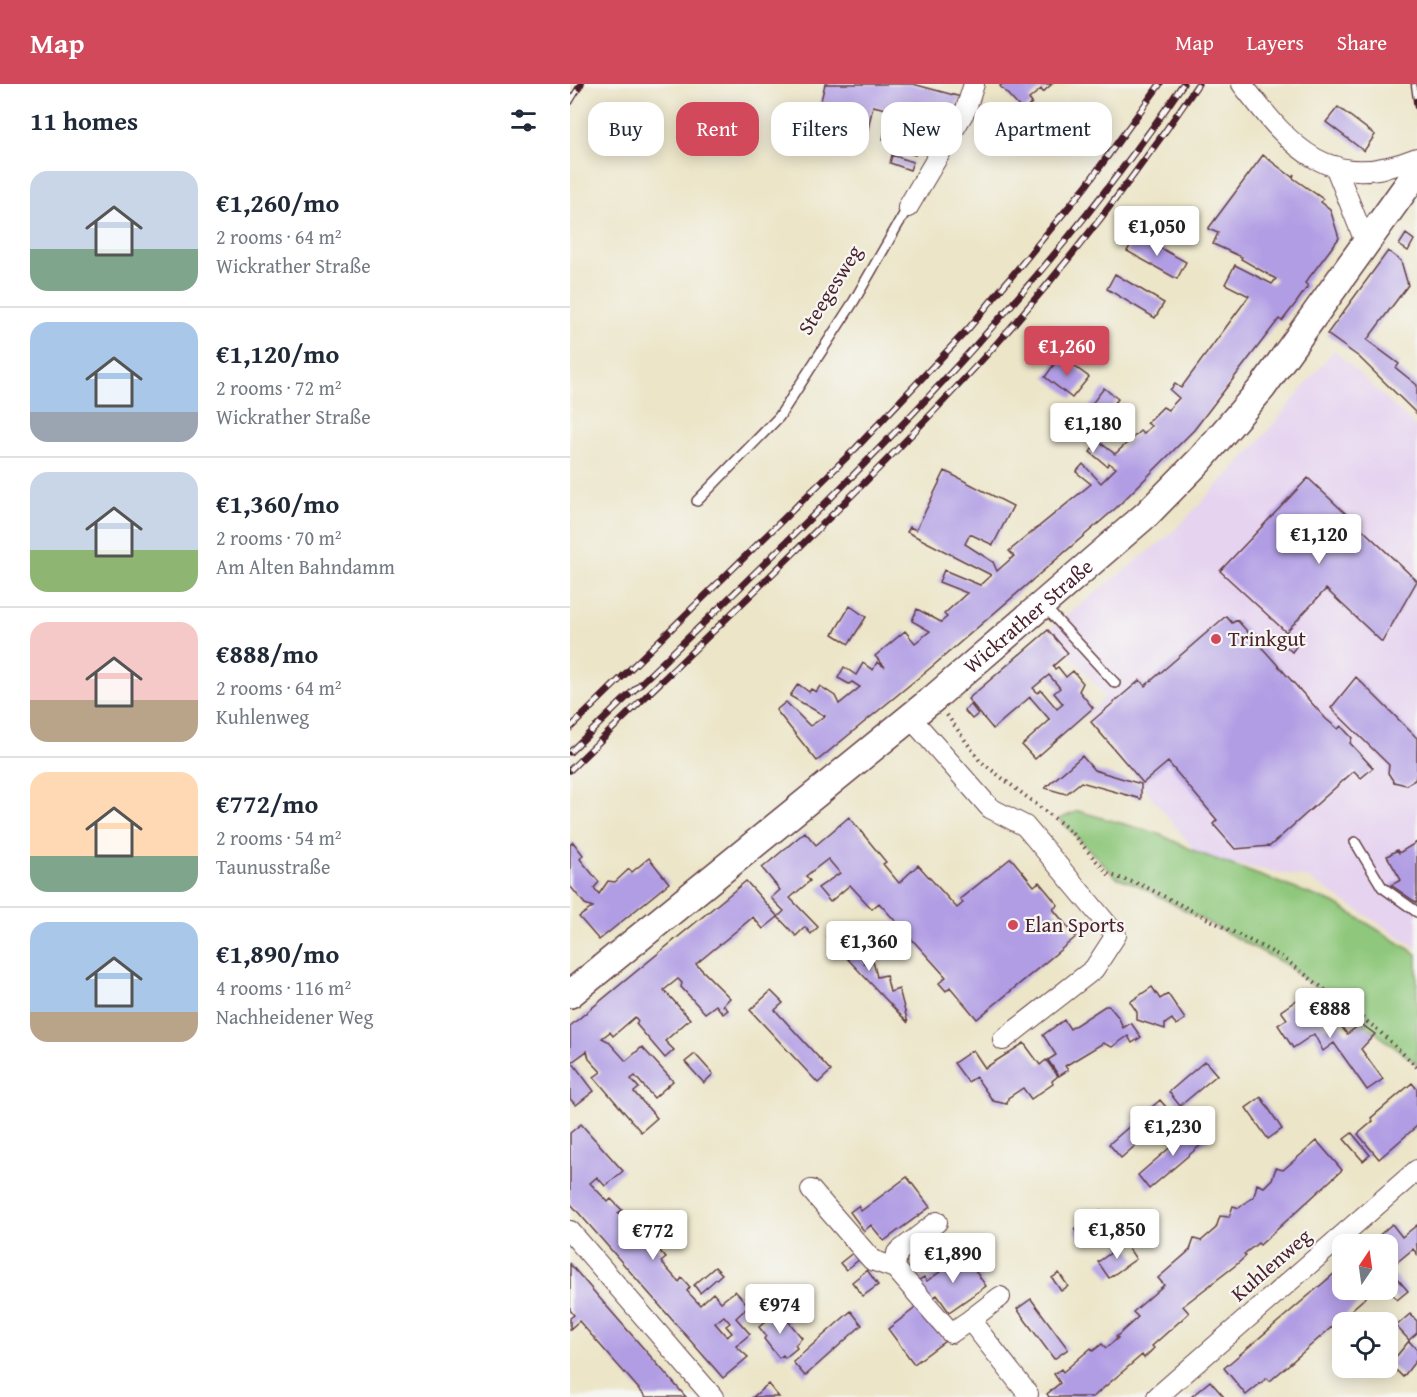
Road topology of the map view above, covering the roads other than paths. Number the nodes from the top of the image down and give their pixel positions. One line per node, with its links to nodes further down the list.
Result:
1 (974, 84): 6 (street, Steegesweg)
2 (1242, 84): 4 (street)
3 (1417, 158): 4 (street)
4 (1335, 166): 7 (street)
5 (1417, 172): 7 (main road, Wickrather Straße)
6 (908, 207): 8 (lane, Steegesweg)
7 (1366, 244): 9 (main road, Wickrather Straße)
8 (697, 501)
9 (1043, 604): 10 (lane); 11 (main road, Wickrather Straße)
10 (1115, 682)
11 (910, 717): 14 (main road, Wickrather Straße); 15 (street)
12 (1355, 842): 13 (lane)
13 (1417, 912)
14 (570, 994)
15 (1003, 1040)
16 (1417, 1170): 25 (street, Kuhlenweg)
17 (811, 1190): 20 (street)
18 (937, 1222): 20 (street)
19 (570, 1231): 24 (street)
20 (895, 1268): 22 (street)
21 (1000, 1297): 22 (street)
22 (970, 1320): 23 (street)
23 (1028, 1394)
24 (713, 1397)
25 (1157, 1397)

